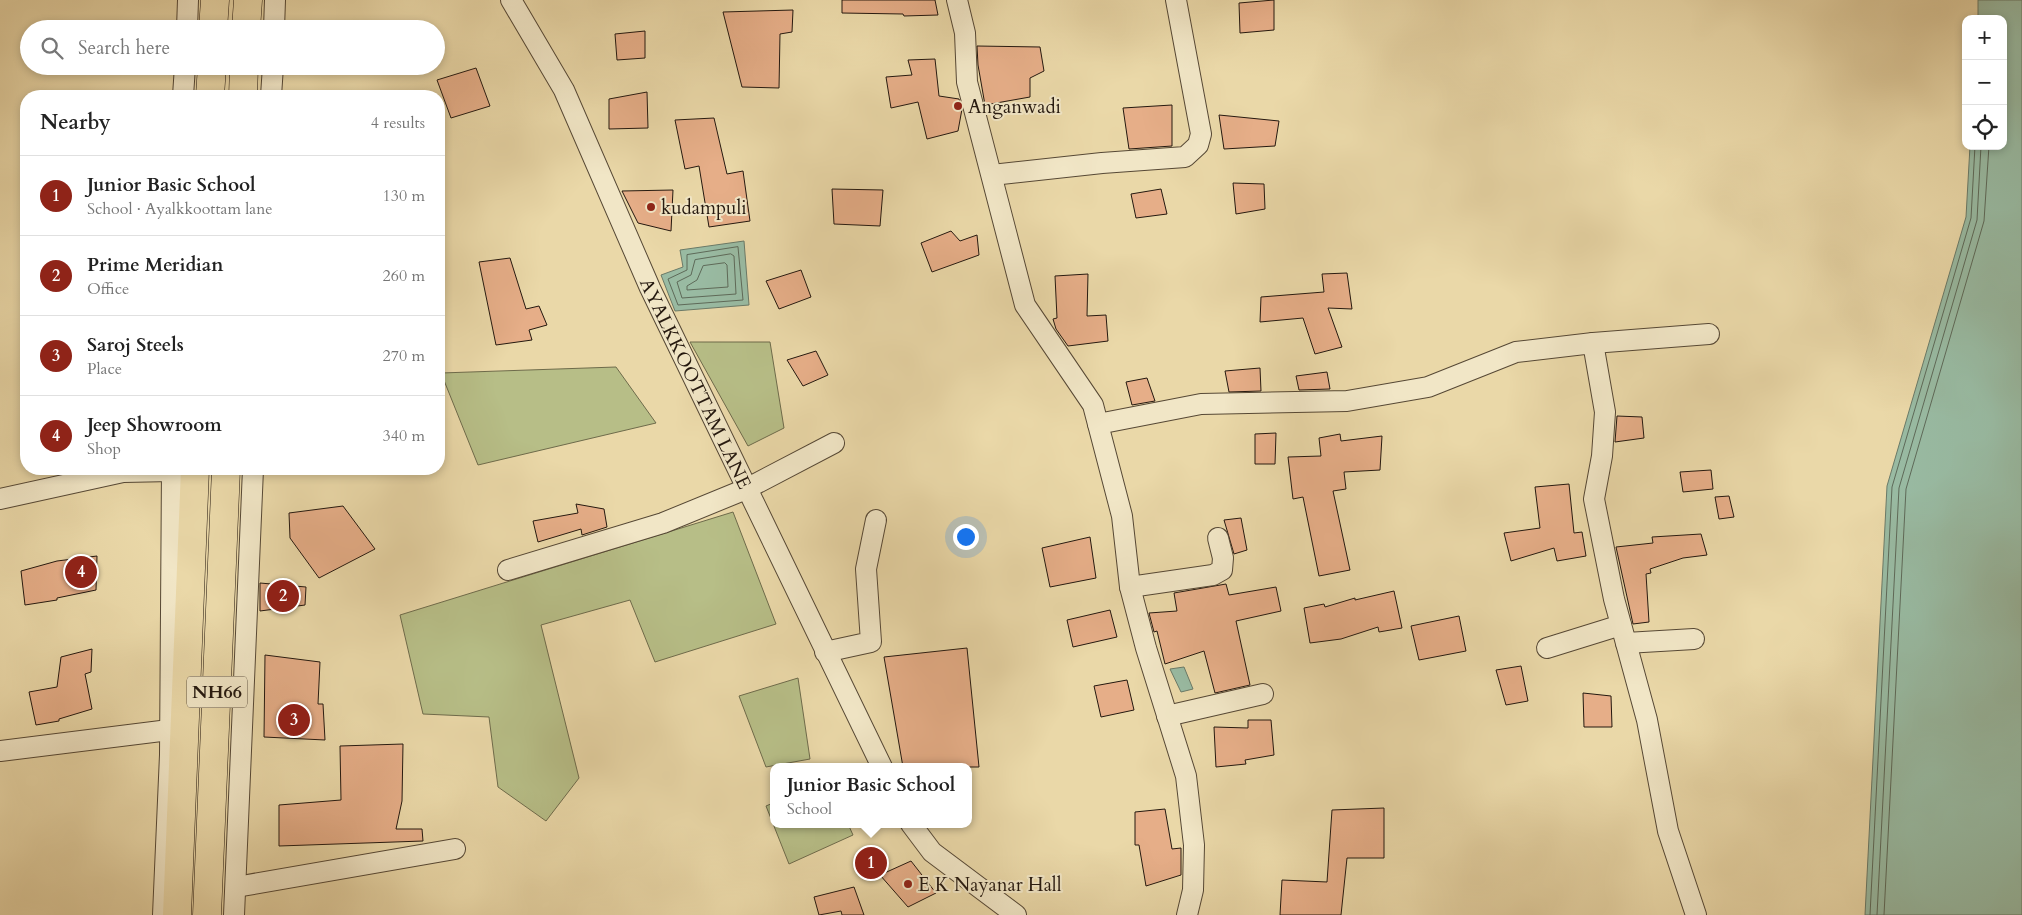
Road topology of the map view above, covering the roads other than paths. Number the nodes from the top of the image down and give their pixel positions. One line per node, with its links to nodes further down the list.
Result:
1 (188, 0): 8 (street)
2 (214, 0): 9 (highway)
3 (248, 0): 10 (highway)
4 (275, 0): 11 (street)
5 (511, 0): 30 (street, AYALKKOOTTAM LANE)
6 (957, 0): 20 (street)
7 (1176, 0): 20 (street)
8 (187, 20)
9 (213, 20)
10 (247, 20)
11 (274, 20)
12 (184, 75): 16 (street)
13 (211, 75): 17 (highway)
14 (243, 75): 18 (highway)
15 (273, 75): 19 (street)
16 (183, 90)
17 (210, 90)
18 (242, 90)
19 (272, 90)
20 (992, 175): 23 (street)
21 (1710, 334): 22 (street)
22 (1592, 343): 23 (street); 36 (street)
23 (1098, 424): 35 (street)
24 (834, 443): 30 (street)
25 (109, 475): 31 (street)
26 (180, 475): 42 (street)
27 (180, 475): 49 (highway, NH66)
28 (226, 475): 50 (highway, NH66)
29 (253, 475): 47 (street)
30 (746, 489): 34 (street); 39 (street, AYALKKOOTTAM LANE)
31 (0, 499)
32 (876, 520): 39 (street)
33 (1218, 538): 35 (street)
34 (508, 570)
35 (1130, 586): 41 (street)
36 (1623, 634): 37 (street); 38 (street); 54 (street)
37 (1694, 639)
38 (1547, 648)
39 (825, 652): 44 (street, AYALKKOOTTAM LANE)
40 (1263, 694): 41 (street)
41 (1167, 716): 53 (street)
42 (169, 730): 43 (street); 48 (street)
43 (0, 751)
44 (880, 763)
45 (914, 828): 52 (street)
46 (455, 849): 47 (street)
47 (236, 887): 51 (street)
48 (163, 915)
49 (177, 915)
50 (207, 915)
51 (234, 915)
52 (1016, 915)
53 (1187, 915)
54 (1696, 915)

